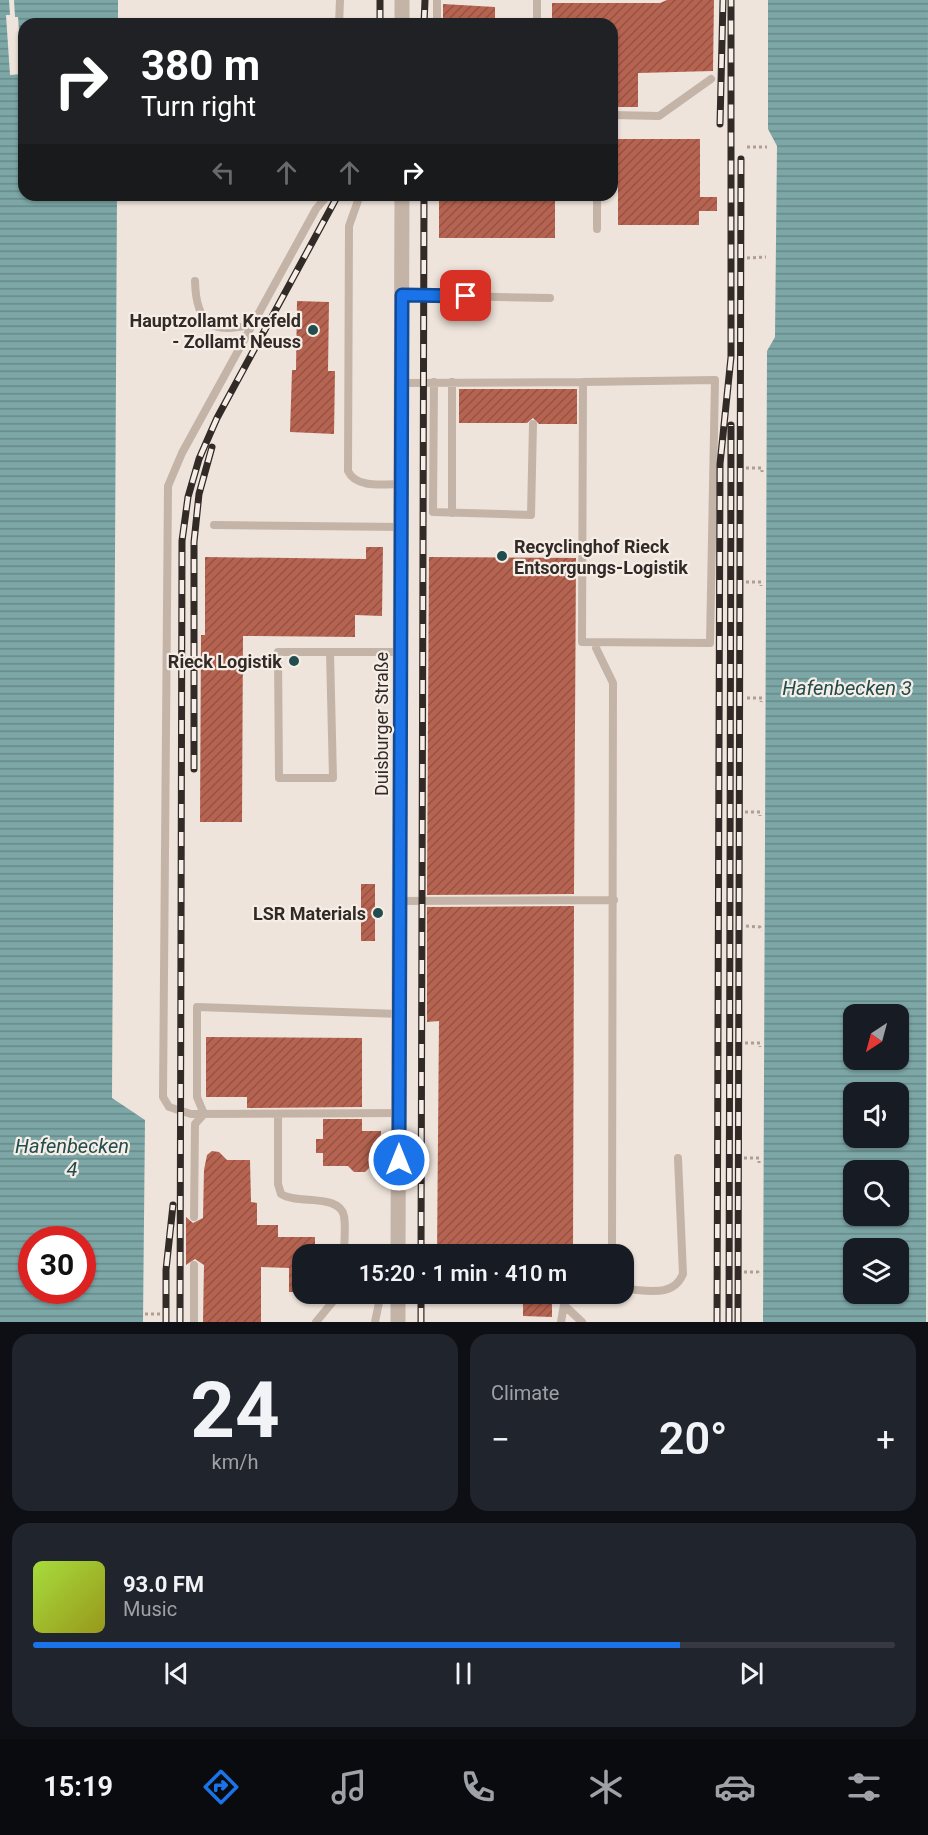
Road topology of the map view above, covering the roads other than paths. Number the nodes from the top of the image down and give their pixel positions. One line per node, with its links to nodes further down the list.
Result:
1 (340, 0): 5 (lane)
2 (402, 0): 6 (street)
3 (437, 0): 7 (lane)
4 (537, 0): 8 (lane)
5 (339, 18)
6 (402, 18)
7 (437, 18)
8 (537, 18)
9 (711, 79): 10 (lane)
10 (618, 115)
11 (323, 201): 19 (lane)
12 (358, 201): 25 (lane)
13 (402, 201): 17 (street, Duisburger Straße)
14 (597, 201): 15 (lane)
15 (597, 229)
16 (195, 281): 19 (lane)
17 (402, 295): 18 (lane); 23 (street, Duisburger Straße)
18 (549, 298)
19 (254, 324): 36 (lane)
20 (434, 382): 21 (lane); 23 (lane); 26 (lane)
21 (452, 382): 22 (lane); 26 (lane)
22 (583, 382): 29 (lane); 29 (lane)
23 (402, 383): 25 (street, Duisburger Straße)
24 (533, 424): 26 (lane)
25 (402, 484): 28 (street, Duisburger Straße)
26 (452, 513)
27 (214, 525): 28 (lane)
28 (402, 527): 31 (street, Duisburger Straße)
29 (597, 643): 32 (lane)
30 (330, 652): 30 (lane); 31 (lane)
31 (401, 652): 33 (street, Duisburger Straße)
32 (614, 900): 33 (lane); 42 (lane)
33 (400, 901): 34 (street, Duisburger Straße)
34 (400, 1014): 35 (street, Duisburger Straße); 36 (lane)
35 (399, 1113): 37 (lane); 41 (street, Duisburger Straße)
36 (204, 1114): 37 (lane); 39 (lane)
37 (278, 1114): 40 (lane)
38 (678, 1158): 44 (lane)
39 (194, 1217)
40 (344, 1244)
41 (399, 1244)
42 (612, 1244)
43 (194, 1265): 49 (lane)
44 (634, 1289)
45 (331, 1304): 50 (lane)
46 (379, 1304): 51 (lane)
47 (398, 1304): 52 (street)
48 (565, 1306): 53 (lane); 54 (lane)
49 (194, 1322)
50 (316, 1322)
51 (375, 1322)
52 (398, 1322)
53 (561, 1322)
54 (582, 1322)

